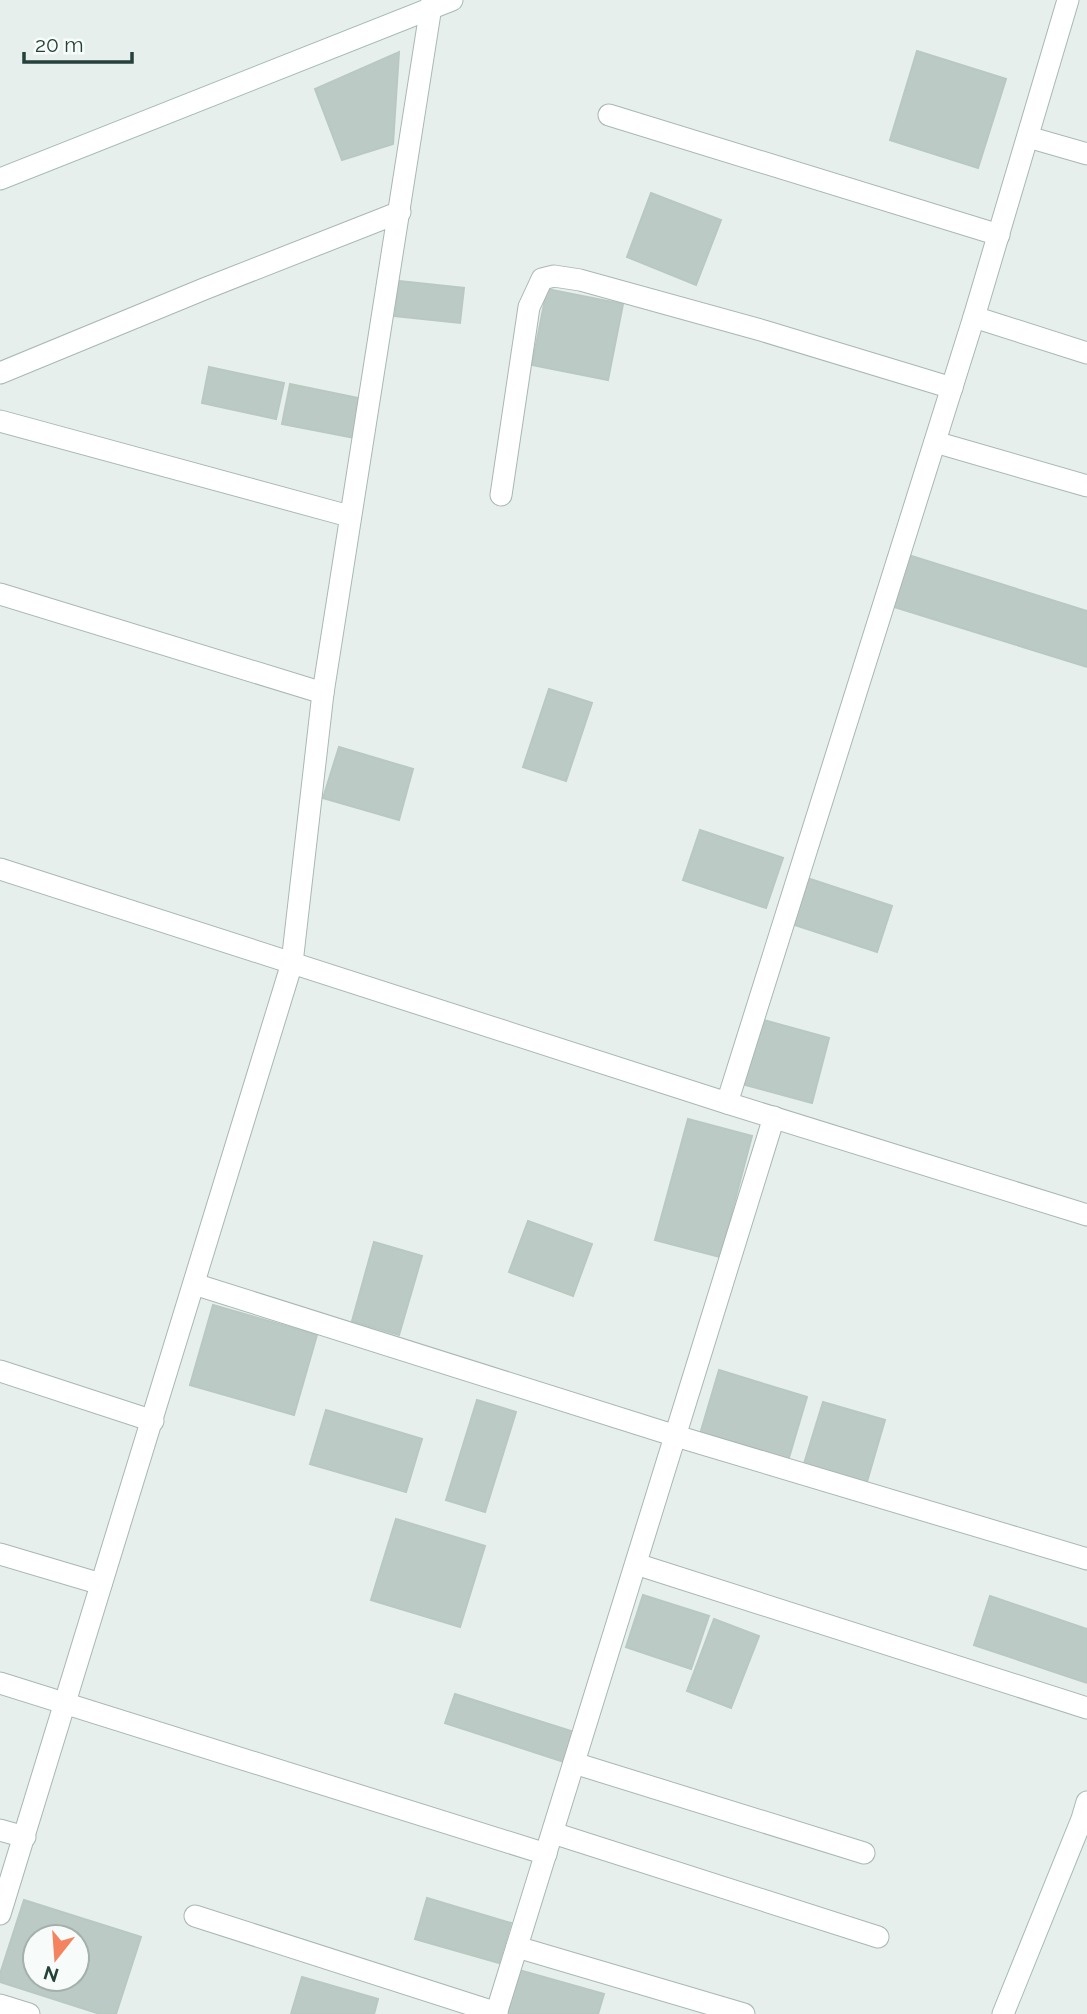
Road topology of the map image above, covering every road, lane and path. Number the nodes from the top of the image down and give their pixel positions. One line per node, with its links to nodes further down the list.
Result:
1 (452, 0): 3 (street)
2 (1069, 0): 5 (street)
3 (431, 5): 7 (street); 8 (street)
4 (609, 115): 9 (street)
5 (1028, 137): 6 (street); 9 (street)
6 (1087, 154)
7 (0, 178)
8 (400, 212): 12 (street); 18 (street)
9 (999, 235): 10 (street)
10 (974, 317): 11 (street); 13 (street)
11 (1087, 354)
12 (0, 373)
13 (952, 388): 15 (street); 17 (street)
14 (0, 421): 18 (street)
15 (935, 442): 16 (street); 23 (street)
16 (1087, 486)
17 (501, 495)
18 (349, 516): 20 (street)
19 (0, 594): 20 (street)
20 (323, 693): 22 (street)
21 (0, 869): 22 (street)
22 (292, 963): 23 (street); 26 (street)
23 (727, 1102): 24 (street)
24 (775, 1117): 25 (street); 29 (street)
25 (1087, 1215)
26 (194, 1284): 28 (street); 29 (street)
27 (0, 1371): 28 (street)
28 (153, 1421): 33 (street)
29 (676, 1436): 31 (street); 32 (street)
30 (0, 1553): 33 (street)
31 (1087, 1559)
32 (636, 1564): 36 (street); 37 (street)
33 (102, 1584): 35 (street)
34 (0, 1683): 35 (street)
35 (65, 1703): 41 (street); 43 (street)
36 (1087, 1708)
37 (574, 1763): 40 (street); 42 (street)
38 (1087, 1802): 52 (street)
39 (0, 1829): 41 (street)
40 (553, 1833): 43 (street); 46 (street)
41 (25, 1837): 44 (street)
42 (864, 1853)
43 (546, 1854): 47 (street)
44 (0, 1914)
45 (195, 1916): 50 (street)
46 (878, 1937)
47 (517, 1947): 50 (street); 51 (street)
48 (0, 2005): 49 (street)
49 (29, 2014)
50 (496, 2014)
51 (744, 2014)
52 (1003, 2014)

